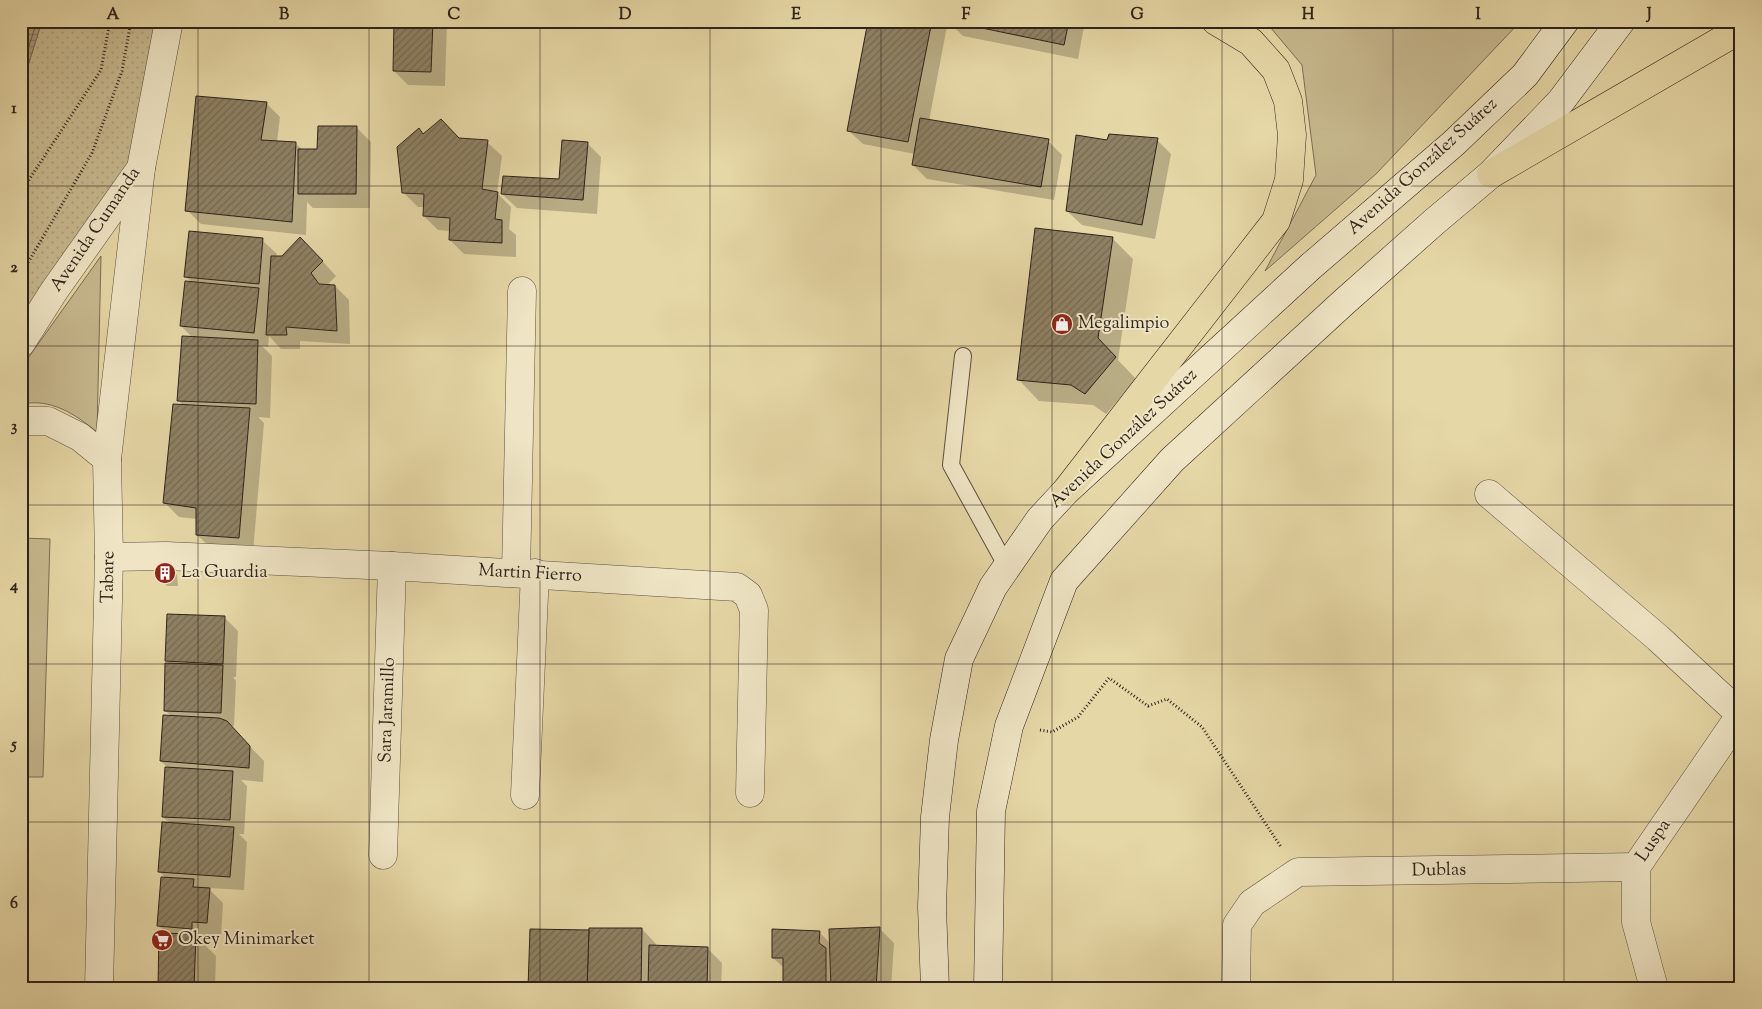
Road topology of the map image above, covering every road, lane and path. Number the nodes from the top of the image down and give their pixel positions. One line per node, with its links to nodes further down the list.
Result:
1 (110, 21): 10 (path)
2 (131, 21): 11 (path)
3 (169, 21): 8 (street, Avenida Cumanda)
4 (1216, 21): 17 (main road)
5 (1565, 21): 17 (street, Avenida González Suárez)
6 (1621, 21): 9 (street)
7 (1741, 29): 9 (main road)
8 (141, 168): 13 (street, Avenida Cumanda); 16 (street, Tabare)
9 (1491, 174): 24 (street)
10 (21, 192)
11 (21, 270)
12 (522, 291): 22 (street)
13 (21, 343)
14 (963, 356): 21 (lane)
15 (21, 421): 16 (street)
16 (107, 460): 19 (street, Tabare)
17 (1066, 491): 21 (street, Avenida González Suárez)
18 (1489, 494): 23 (street)
19 (110, 557): 20 (street, Martin Fierro); 30 (street, Tabare)
20 (392, 566): 22 (street, Martin Fierro); 27 (street, Sara Jaramillo)
21 (1007, 567): 31 (street, Avenida González Suárez)
22 (526, 573): 25 (street, Martin Fierro); 26 (street)
23 (1740, 714): 28 (street, Luspa)
24 (1009, 726): 29 (path); 32 (street)
25 (750, 793)
26 (525, 796)
27 (383, 855)
28 (1636, 867): 29 (street, Dublas); 34 (street, Luspa)
29 (1298, 872): 33 (street)
30 (99, 988)
31 (935, 988)
32 (988, 988)
33 (1236, 988)
34 (1654, 988)

